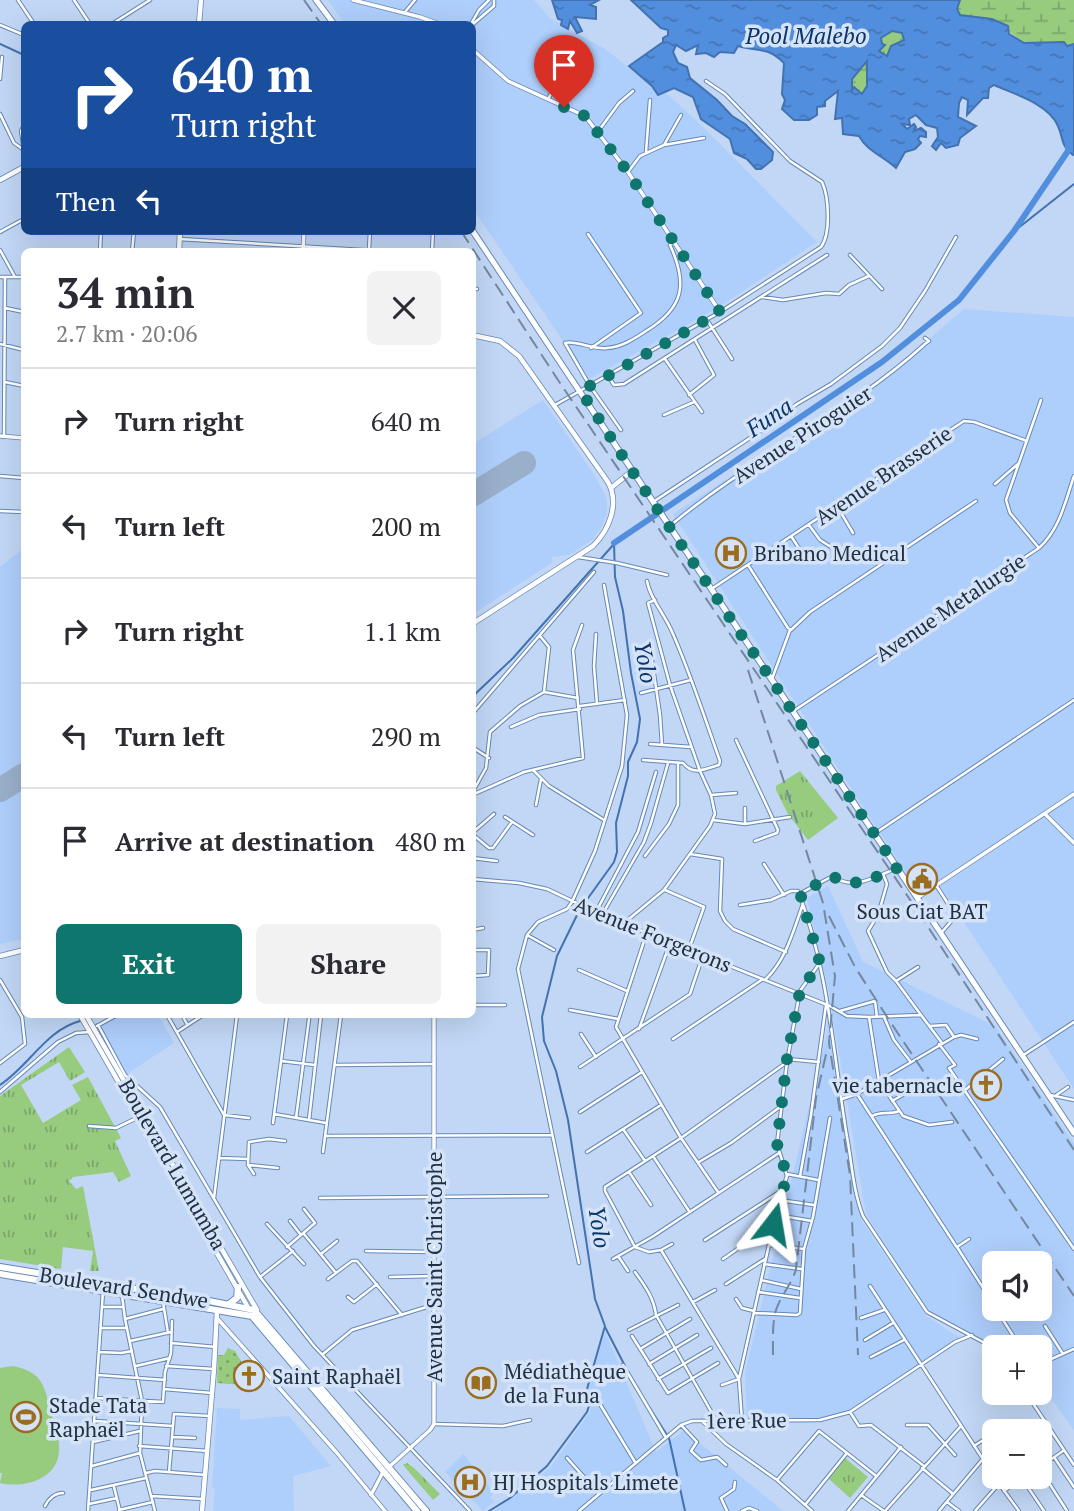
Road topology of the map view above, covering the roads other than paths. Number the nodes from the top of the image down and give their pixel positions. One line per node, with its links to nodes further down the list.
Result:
1 (18, 0): 11 (street)
2 (74, 0): 12 (street)
3 (150, 0): 13 (street)
4 (201, 0): 14 (main road)
5 (316, 0): 15 (main road)
6 (353, 0): 10 (street)
7 (415, 0): 10 (street)
8 (489, 0): 17 (street)
9 (494, 0): 18 (street)
10 (405, 12): 16 (street)
11 (32, 21)
12 (88, 21)
13 (117, 21)
14 (199, 21)
15 (332, 21)
16 (430, 21)
17 (474, 21)
18 (476, 22)
19 (0, 25): 20 (street)
20 (21, 34)
21 (580, 44): 27 (street)
22 (476, 53): 27 (street)
23 (2, 57): 24 (street)
24 (0, 79)
25 (706, 81): 62 (street)
26 (633, 91): 31 (street)
27 (548, 99): 31 (street)
28 (650, 100): 35 (street)
29 (0, 114): 34 (street)
30 (681, 115): 33 (street)
31 (597, 133): 37 (street)
32 (704, 138): 33 (street)
33 (664, 145): 35 (street)
34 (21, 148)
35 (646, 152): 37 (street)
36 (21, 169): 38 (main road)
37 (628, 172): 46 (street)
38 (0, 180)
39 (21, 221): 40 (street)
40 (0, 233)
41 (588, 233): 69 (street)
42 (180, 235): 45 (main road)
43 (475, 235): 77 (main road)
44 (956, 237): 96 (street)
45 (179, 239): 47 (main road); 48 (street)
46 (674, 241): 62 (street); 69 (street)
47 (179, 248)
48 (291, 248)
49 (0, 250): 54 (street)
50 (827, 255): 59 (street)
51 (850, 255): 52 (street)
52 (869, 276): 56 (street); 59 (street)
53 (2, 277): 54 (street); 58 (street)
54 (15, 277): 55 (street)
55 (21, 277)
56 (882, 289)
57 (0, 292): 58 (street)
58 (5, 292): 60 (street)
59 (762, 297): 64 (street)
60 (5, 308): 61 (street); 68 (street)
61 (21, 311)
62 (720, 312): 63 (street)
63 (707, 320): 64 (street); 73 (street)
64 (712, 328): 67 (street); 72 (street)
65 (476, 335): 81 (main road)
66 (925, 338): 101 (street, Avenue Piroguier)
67 (695, 340): 71 (street); 78 (street)
68 (2, 344): 70 (street); 74 (street)
69 (591, 348): 76 (street)
70 (21, 349)
71 (665, 359): 73 (street); 78 (street)
72 (732, 359)
73 (608, 376): 76 (street)
74 (5, 382): 75 (street); 85 (street)
75 (21, 385)
76 (590, 386): 77 (street); 84 (street)
77 (581, 391): 81 (street); 89 (main road)
78 (689, 395): 80 (street)
79 (1041, 400): 87 (street)
80 (694, 402): 82 (street); 83 (street)
81 (554, 406): 94 (main road)
82 (702, 412)
83 (664, 415)
84 (621, 430)
85 (2, 436): 86 (street)
86 (21, 438)
87 (1027, 441): 88 (street); 97 (street, Avenue Brasserie)
88 (1020, 463): 93 (street); 105 (street)
89 (632, 471): 94 (main road); 96 (main road)
90 (0, 476): 92 (street)
91 (1074, 476): 105 (street, Avenue Metalurgie)
92 (21, 478)
93 (995, 484)
94 (611, 488): 106 (main road)
95 (976, 501): 117 (street)
96 (655, 505): 101 (main road)
97 (837, 506): 100 (street, Avenue Brasserie); 102 (street)
98 (0, 511): 99 (street)
99 (21, 512)
100 (808, 525): 103 (street, Avenue Brasserie); 104 (street)
101 (670, 526): 113 (main road)
102 (853, 533)
103 (791, 536): 107 (street); 108 (street, Avenue Brasserie)
104 (831, 547)
105 (1039, 548): 133 (street, Avenue Metalurgie)
106 (577, 557): 110 (street); 115 (main road)
107 (808, 562)
108 (747, 565): 113 (street, Avenue Brasserie); 117 (street)
109 (594, 572): 119 (street)
110 (667, 575)
111 (647, 581): 114 (street)
112 (604, 585): 128 (street)
113 (712, 589): 121 (main road)
114 (654, 600): 122 (street); 123 (street)
115 (476, 621)
116 (582, 625): 127 (street)
117 (790, 630): 121 (street)
118 (596, 634): 130 (street)
119 (540, 636): 125 (street); 132 (street)
120 (650, 647): 124 (street)
121 (772, 679): 133 (main road)
122 (691, 680): 123 (street); 145 (street)
123 (670, 685): 124 (street); 138 (street)
124 (657, 689): 126 (street); 137 (street)
125 (544, 692): 127 (street); 140 (street)
126 (641, 693)
127 (578, 698): 131 (street)
128 (625, 700): 130 (street); 159 (street)
129 (1074, 700): 165 (street)
130 (597, 704): 131 (street)
131 (580, 707): 134 (street); 144 (street)
132 (476, 709)
133 (793, 712): 165 (main road)
134 (511, 727)
135 (736, 740): 161 (street)
136 (650, 744): 137 (street)
137 (662, 745): 138 (street)
138 (691, 747): 145 (street)
139 (476, 750): 140 (street)
140 (489, 758): 148 (street)
141 (643, 760): 142 (street)
142 (668, 763): 143 (street); 187 (street)
143 (678, 763): 145 (street); 171 (street)
144 (532, 769): 147 (street); 149 (street)
145 (700, 771): 152 (street)
146 (656, 772): 186 (street)
147 (541, 779): 153 (street); 159 (street)
148 (476, 787)
149 (476, 792)
150 (736, 793): 152 (street)
151 (1074, 794): 156 (street)
152 (711, 795): 160 (street)
153 (536, 805)
154 (745, 808): 163 (street)
155 (494, 814): 164 (street)
156 (1045, 814): 169 (street); 178 (street)
157 (505, 817): 162 (street)
158 (790, 817): 161 (street)
159 (604, 820): 183 (street)
160 (713, 820): 163 (street); 170 (street)
161 (773, 820): 163 (street); 168 (street)
162 (512, 822): 166 (street); 167 (street)
163 (745, 824)
164 (476, 830)
165 (874, 834): 175 (main road)
166 (533, 835)
167 (476, 837)
168 (755, 841)
169 (1074, 843)
170 (690, 854): 179 (street); 199 (street)
171 (645, 856)
172 (476, 858): 173 (street)
173 (497, 861)
174 (764, 864): 181 (street)
175 (897, 868): 176 (street); 182 (main road)
176 (883, 874): 180 (street); 208 (street)
177 (476, 880): 183 (street, Avenue Forgerons)
178 (936, 885): 182 (street); 192 (street)
179 (664, 890): 188 (street); 195 (street)
180 (800, 893): 181 (street); 184 (street)
181 (784, 895): 185 (street)
182 (918, 898): 192 (main road)
183 (572, 902): 186 (street, Avenue Forgerons); 193 (street)
184 (803, 904): 199 (street); 202 (street)
185 (740, 905)
186 (596, 912): 187 (street, Avenue Forgerons)
187 (602, 915): 188 (street, Avenue Forgerons)
188 (624, 923): 191 (street, Avenue Forgerons)
189 (483, 928): 190 (street)
190 (476, 929)
191 (647, 932): 194 (street, Avenue Forgerons); 209 (street)
192 (941, 933): 246 (main road)
193 (527, 935): 197 (street); 290 (street)
194 (671, 942): 195 (street, Avenue Forgerons); 238 (street)
195 (689, 949): 200 (street, Avenue Forgerons)
196 (476, 950): 205 (street)
197 (554, 950)
198 (21, 951): 201 (main road)
199 (786, 952): 207 (street)
200 (703, 955): 207 (street, Avenue Forgerons); 238 (street)
201 (0, 957)
202 (820, 963): 210 (street); 213 (street)
203 (918, 967): 208 (street)
204 (579, 970): 209 (street)
205 (476, 976)
206 (0, 980): 216 (street)
207 (764, 980): 210 (street, Avenue Forgerons); 242 (street)
208 (896, 981): 217 (street)
209 (627, 992): 233 (street)
210 (800, 994): 213 (street, Avenue Forgerons); 250 (street)
211 (476, 1005): 212 (street)
212 (505, 1005)
213 (828, 1005): 215 (street, Avenue Forgerons); 252 (street); 268 (street)
214 (570, 1010): 233 (street)
215 (839, 1011): 218 (street, Avenue Forgerons); 219 (street)
216 (21, 1015)
217 (921, 1016): 220 (street, Avenue Forgerons); 236 (street)
218 (869, 1017): 219 (street, Avenue Forgerons); 261 (street)
219 (877, 1017): 220 (street, Avenue Forgerons)
220 (884, 1017): 251 (street)
221 (22, 1018): 253 (street)
222 (85, 1018): 237 (main road, Boulevard Lumumba)
223 (111, 1018): 237 (street)
224 (169, 1018): 239 (street)
225 (184, 1018): 235 (street)
226 (198, 1018): 235 (street)
227 (237, 1018): 276 (street)
228 (287, 1018): 249 (street)
229 (321, 1018): 256 (street)
230 (341, 1018): 257 (street)
231 (434, 1018): 255 (street, Avenue Saint Christophe)
232 (309, 1019): 254 (street)
233 (618, 1019): 244 (street)
234 (1074, 1022): 246 (street)
235 (187, 1025): 239 (street)
236 (929, 1026): 241 (street); 245 (street)
237 (92, 1027): 265 (street); 277 (main road, Boulevard Lumumba); 312 (street)
238 (639, 1029): 244 (street)
239 (177, 1032): 276 (street)
240 (581, 1034): 247 (street)
241 (954, 1037): 243 (street); 245 (street)
242 (673, 1039)
243 (977, 1039)
244 (622, 1040): 247 (street); 259 (street)
245 (941, 1044): 251 (street); 264 (street)
246 (1022, 1056): 267 (main road)
247 (596, 1057): 258 (street)
248 (1003, 1059): 264 (street)
249 (281, 1061): 254 (street); 275 (street)
250 (787, 1061): 252 (street); 272 (street); 292 (street)
251 (911, 1061): 261 (street)
252 (819, 1062): 307 (street)
253 (0, 1063)
254 (303, 1063): 256 (street); 280 (street)
255 (434, 1064): 257 (street); 289 (street, Avenue Saint Christophe)
256 (315, 1065): 282 (street)
257 (335, 1065): 285 (street)
258 (580, 1067)
259 (642, 1072): 271 (street); 274 (street)
260 (854, 1081): 266 (street)
261 (879, 1082): 266 (street); 270 (street)
262 (1068, 1087): 267 (street)
263 (915, 1088): 270 (street)
264 (964, 1090): 335 (street)
265 (0, 1092)
266 (858, 1094): 268 (street); 278 (street)
267 (1052, 1095): 269 (street); 288 (main road)
268 (842, 1099): 396 (street)
269 (1074, 1100)
270 (892, 1101): 273 (street)
271 (662, 1105): 287 (street); 292 (street)
272 (780, 1107): 296 (street); 301 (street)
273 (899, 1111): 278 (street); 283 (street)
274 (580, 1112)
275 (274, 1114): 280 (street); 284 (street)
276 (224, 1115): 279 (street); 298 (street)
277 (142, 1116): 286 (street); 363 (main road, Boulevard Lumumba); 383 (main road, Boulevard Lumumba)
278 (871, 1116): 333 (street)
279 (249, 1118)
280 (296, 1118): 282 (street)
281 (830, 1118): 308 (street)
282 (309, 1120): 285 (street)
283 (952, 1122)
284 (273, 1123)
285 (327, 1124): 291 (street)
286 (89, 1126)
287 (624, 1129): 295 (street); 300 (street)
288 (1074, 1132)
289 (435, 1135): 290 (street); 291 (street); 314 (street, Avenue Saint Christophe)
290 (552, 1135): 345 (street)
291 (326, 1136): 294 (street)
292 (681, 1138): 297 (street); 301 (street)
293 (285, 1141): 299 (street)
294 (323, 1152)
295 (587, 1152)
296 (779, 1153): 306 (street); 310 (street)
297 (653, 1156): 300 (street); 319 (street)
298 (220, 1158): 299 (street); 312 (street)
299 (248, 1159): 302 (street)
300 (645, 1161): 304 (street)
301 (699, 1162): 310 (street)
302 (248, 1165): 303 (street); 305 (street)
303 (278, 1168)
304 (629, 1171): 316 (street); 332 (street)
305 (254, 1174)
306 (787, 1174): 307 (street); 309 (street)
307 (800, 1176): 308 (street)
308 (818, 1180): 317 (street)
309 (781, 1191): 315 (street); 327 (street)
310 (718, 1192): 319 (street)
311 (547, 1196): 314 (street)
312 (214, 1198): 355 (street)
313 (320, 1198): 314 (street)
314 (434, 1199): 339 (street, Avenue Saint Christophe)
315 (779, 1199): 317 (street); 320 (street)
316 (650, 1205)
317 (815, 1205): 322 (street)
318 (304, 1209): 325 (street)
319 (689, 1211): 332 (street)
320 (776, 1215): 322 (street); 324 (street)
321 (290, 1221): 325 (street)
322 (812, 1221): 334 (street)
323 (267, 1224): 331 (street)
324 (773, 1224): 330 (street); 342 (street)
325 (303, 1235): 331 (street); 340 (street)
326 (969, 1239): 333 (street)
327 (705, 1240)
328 (338, 1241): 340 (street)
329 (673, 1244): 336 (street)
330 (770, 1245): 334 (street); 344 (street)
331 (287, 1247): 337 (street)
332 (635, 1247): 336 (street); 341 (street)
333 (957, 1247): 362 (street)
334 (804, 1249): 349 (street)
335 (1074, 1249)
336 (661, 1250): 373 (street)
337 (293, 1251): 346 (street); 355 (street)
338 (366, 1251): 339 (street)
339 (434, 1252): 354 (street, Avenue Saint Christophe)
340 (321, 1254): 352 (street)
341 (618, 1256): 343 (street); 350 (street)
342 (723, 1258)
343 (614, 1259)
344 (765, 1259): 347 (street); 360 (street)
345 (579, 1263)
346 (304, 1264)
347 (764, 1264): 349 (street); 358 (street)
348 (0, 1267): 377 (highway, Boulevard Sendwe)
349 (801, 1269): 364 (street)
350 (628, 1271)
351 (635, 1272): 385 (street)
352 (336, 1273): 357 (street); 359 (street)
353 (0, 1274): 366 (highway, Boulevard Sendwe)
354 (434, 1276): 356 (street); 375 (street, Avenue Saint Christophe)
355 (260, 1277): 415 (street)
356 (390, 1277)
357 (328, 1279)
358 (761, 1280): 364 (street); 367 (street)
359 (377, 1284): 369 (street); 384 (street)
360 (726, 1284)
361 (870, 1286): 381 (street)
362 (982, 1286)
363 (238, 1287): 374 (highway); 383 (main road, Boulevard Lumumba)
364 (801, 1289): 370 (street)
365 (715, 1290): 373 (street)
366 (103, 1291): 368 (highway, Boulevard Sendwe); 378 (street)
367 (758, 1292): 370 (street); 382 (street)
368 (122, 1294): 372 (highway, Boulevard Sendwe); 379 (street)
369 (348, 1297)
370 (801, 1298): 382 (street)
371 (736, 1299): 382 (street)
372 (163, 1300): 377 (highway, Boulevard Sendwe); 380 (street)
373 (693, 1303): 432 (street)
374 (229, 1304): 377 (highway, Boulevard Sendwe); 383 (highway, Boulevard Sendwe)
375 (433, 1305): 384 (street); 449 (street, Avenue Saint Christophe)
376 (678, 1305): 385 (street)
377 (216, 1306): 383 (highway, Boulevard Sendwe); 386 (main road)
378 (102, 1307): 379 (street); 393 (street)
379 (123, 1307): 388 (street)
380 (163, 1309): 388 (street); 397 (street)
381 (884, 1310): 387 (street); 391 (street)
382 (754, 1312): 432 (street)
383 (253, 1313): 480 (highway, Boulevard Lumumba)
384 (402, 1315): 415 (street)
385 (656, 1315): 395 (street); 398 (street)
386 (217, 1318): 408 (main road); 499 (street)
387 (861, 1318)
388 (125, 1319): 394 (street)
389 (690, 1319): 398 (street)
390 (172, 1321): 397 (street)
391 (893, 1324): 402 (street); 403 (street)
392 (1045, 1326): 416 (street)
393 (101, 1328): 394 (street); 414 (street)
394 (127, 1328): 404 (street)
395 (629, 1330)
396 (958, 1330): 400 (street); 406 (street)
397 (169, 1333): 404 (street); 407 (street)
398 (667, 1334): 410 (street); 411 (street)
399 (697, 1335): 411 (street)
400 (972, 1335): 405 (street); 406 (street, 1ère Rue)
401 (632, 1336): 410 (street)
402 (904, 1339): 417 (street); 424 (street)
403 (865, 1340)
404 (130, 1341): 413 (street)
405 (982, 1341)
406 (955, 1342): 424 (street, 1ère Rue)
407 (171, 1343): 408 (street); 418 (street)
408 (216, 1347): 427 (main road)
409 (710, 1348): 423 (street)
410 (640, 1349): 422 (street)
411 (675, 1349): 422 (street); 423 (street)
412 (1074, 1349): 416 (street)
413 (132, 1351): 414 (street); 425 (street)
414 (99, 1352): 428 (street)
415 (323, 1354): 464 (street)
416 (1063, 1354): 419 (street)
417 (871, 1357)
418 (170, 1358): 425 (street); 426 (street)
419 (1052, 1359)
420 (718, 1363): 430 (street)
421 (623, 1364): 455 (street)
422 (649, 1364): 431 (street)
423 (684, 1364): 430 (street); 431 (street)
424 (919, 1365): 441 (street, 1ère Rue); 453 (street)
425 (136, 1366): 429 (street)
426 (166, 1366): 427 (street); 433 (street)
427 (214, 1369): 436 (main road)
428 (98, 1375): 429 (street); 438 (street)
429 (139, 1378): 433 (street); 439 (street)
430 (692, 1378): 431 (street); 444 (street)
431 (658, 1379)
432 (739, 1379): 434 (street); 447 (street)
433 (165, 1380): 435 (street)
434 (722, 1385)
435 (164, 1389): 436 (street); 439 (street)
436 (212, 1393): 442 (main road)
437 (595, 1396): 475 (street)
438 (96, 1398): 439 (street); 445 (street)
439 (142, 1401): 448 (street)
440 (1034, 1405): 466 (street)
441 (850, 1412): 447 (street, 1ère Rue); 463 (street)
442 (210, 1416): 452 (street); 467 (main road)
443 (530, 1420): 449 (street)
444 (716, 1420): 446 (street, 1ère Rue); 447 (street, 1ère Rue)
445 (94, 1421): 448 (street); 459 (street)
446 (702, 1421): 450 (street, 1ère Rue); 486 (street)
447 (742, 1421)
448 (141, 1424): 452 (street); 454 (street)
449 (434, 1424): 464 (street)
450 (681, 1425): 455 (street, 1ère Rue); 476 (street)
451 (907, 1425): 460 (street)
452 (173, 1426): 456 (street)
453 (961, 1426): 460 (street); 462 (street)
454 (140, 1431): 459 (street); 461 (street)
455 (666, 1436): 475 (street, 1ère Rue)
456 (172, 1437): 457 (street); 465 (street)
457 (195, 1438)
458 (982, 1441): 462 (street)
459 (93, 1442): 478 (street)
460 (943, 1443): 470 (street); 479 (street)
461 (139, 1446): 465 (street); 468 (street)
462 (974, 1446): 473 (street)
463 (901, 1447): 479 (street); 484 (street)
464 (411, 1448): 480 (street); 517 (street)
465 (171, 1449): 467 (street); 481 (street)
466 (1064, 1450): 471 (street); 477 (street)
467 (208, 1451): 483 (main road)
468 (140, 1453): 478 (street); 482 (street)
469 (847, 1453): 484 (street); 486 (street); 507 (street)
470 (956, 1455)
471 (1054, 1457): 490 (street)
472 (567, 1458): 497 (street)
473 (982, 1458)
474 (982, 1460): 498 (street)
475 (635, 1462): 497 (street, 1ère Rue)
476 (726, 1465)
477 (1074, 1465)
478 (91, 1466): 494 (street)
479 (923, 1467): 498 (street); 524 (street)
480 (386, 1470): 499 (street); 515 (highway, Boulevard Lumumba); 516 (highway, Boulevard Lumumba)
481 (170, 1472): 482 (street); 483 (street)
482 (145, 1473): 485 (street)
483 (206, 1475): 503 (main road)
484 (875, 1475): 500 (street)
485 (146, 1478): 488 (street); 501 (street)
486 (777, 1480): 507 (street)
487 (735, 1482): 519 (street)
488 (114, 1486): 494 (street); 502 (street)
489 (1052, 1487): 529 (street)
490 (1074, 1487)
491 (995, 1489): 527 (street)
492 (1007, 1489): 495 (street)
493 (1030, 1489): 528 (street)
494 (90, 1491): 506 (street)
495 (1004, 1491): 510 (street)
496 (63, 1493): 508 (street)
497 (599, 1494): 518 (street, 1ère Rue)
498 (953, 1494): 505 (street)
499 (371, 1495): 514 (street)
500 (861, 1495): 523 (street); 524 (street)
501 (151, 1496): 503 (street); 504 (street)
502 (117, 1498): 506 (street); 509 (street)
503 (204, 1499): 513 (main road)
504 (152, 1502): 509 (street); 512 (street)
505 (947, 1502): 525 (street); 526 (street)
506 (89, 1504): 511 (street)
507 (805, 1505): 522 (street)
508 (45, 1506)
509 (119, 1510)
510 (1017, 1510)
511 (88, 1511)
512 (155, 1511)
513 (202, 1511)
514 (385, 1511)
515 (416, 1511)
516 (426, 1511)
517 (470, 1511)
518 (579, 1511)
519 (727, 1511)
520 (742, 1511): 521 (street)
521 (757, 1511)
522 (812, 1511)
523 (848, 1511)
524 (884, 1511)
525 (939, 1511)
526 (959, 1511)
527 (975, 1511)
528 (1044, 1511)
529 (1067, 1511)

